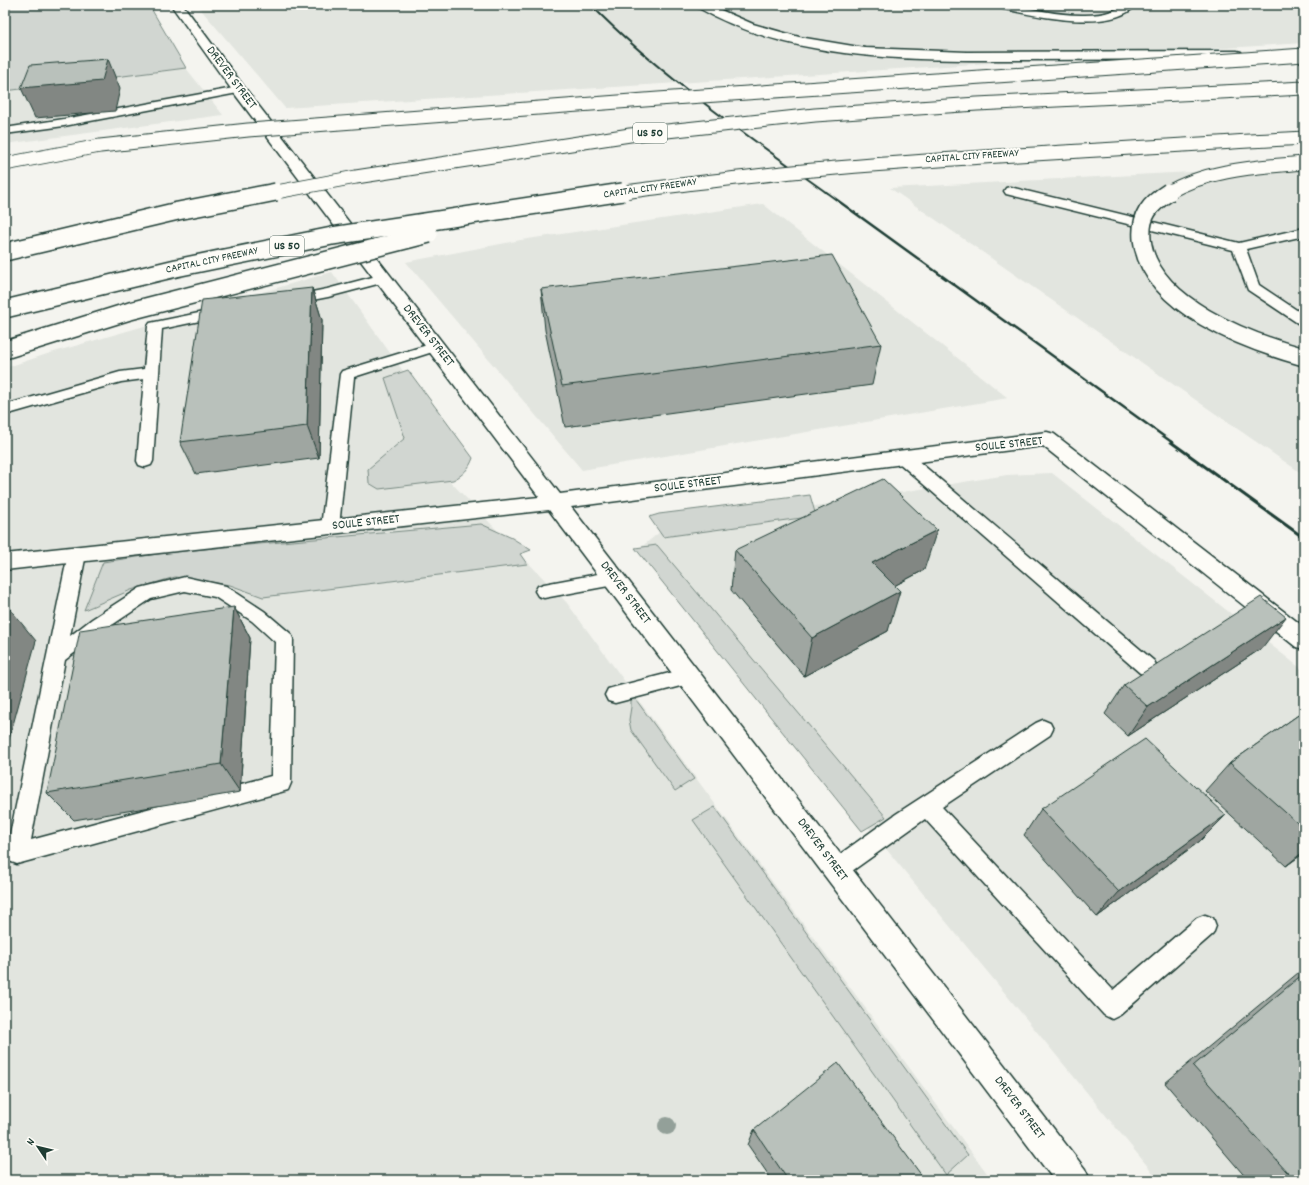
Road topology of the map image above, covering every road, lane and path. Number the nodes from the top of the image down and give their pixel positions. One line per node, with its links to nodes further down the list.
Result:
1 (177, 5): 7 (main road, DREVER STREET)
2 (702, 5): 5 (main road, bridge)
3 (1000, 5): 4 (lane)
4 (1131, 5)
5 (1304, 55): 10 (main road, bridge)
6 (1304, 88): 16 (main road, US 50, bridge)
7 (239, 90): 8 (lane); 17 (main road, DREVER STREET)
8 (5, 131)
9 (1304, 138): 13 (main road, CAPITAL CITY FREEWAY / US 50, bridge)
10 (5, 164)
11 (1304, 164): 24 (main road, bridge)
12 (1010, 191): 15 (lane)
13 (572, 199): 19 (main road, CAPITAL CITY FREEWAY / US 50, bridge); 23 (main road, bridge)
14 (1304, 232): 15 (lane)
15 (1239, 247): 21 (lane)
16 (5, 252)
17 (384, 278): 18 (lane); 22 (main road, DREVER STREET)
18 (276, 303)
19 (5, 309)
20 (238, 310): 25 (lane)
21 (1304, 321)
22 (436, 346): 29 (main road, DREVER STREET); 30 (lane)
23 (5, 350)
24 (1304, 357)
25 (152, 373): 26 (lane); 28 (lane)
26 (5, 410)
27 (904, 458): 29 (main road, SOULE STREET); 35 (main road, SOULE STREET); 37 (lane)
28 (145, 461)
29 (556, 502): 30 (main road, SOULE STREET); 33 (main road, DREVER STREET)
30 (330, 527): 31 (main road, SOULE STREET)
31 (77, 554): 32 (main road, SOULE STREET); 36 (lane)
32 (5, 562)
33 (614, 578): 34 (lane); 38 (main road, DREVER STREET)
34 (544, 591)
35 (1304, 640)
36 (57, 656): 36 (lane)
37 (1147, 667)
38 (689, 676): 39 (lane); 42 (main road, DREVER STREET)
39 (615, 695)
40 (1043, 729): 41 (lane)
41 (927, 806): 42 (lane); 43 (lane)
42 (837, 869): 44 (main road, DREVER STREET)
43 (1205, 926)
44 (1074, 1180)

